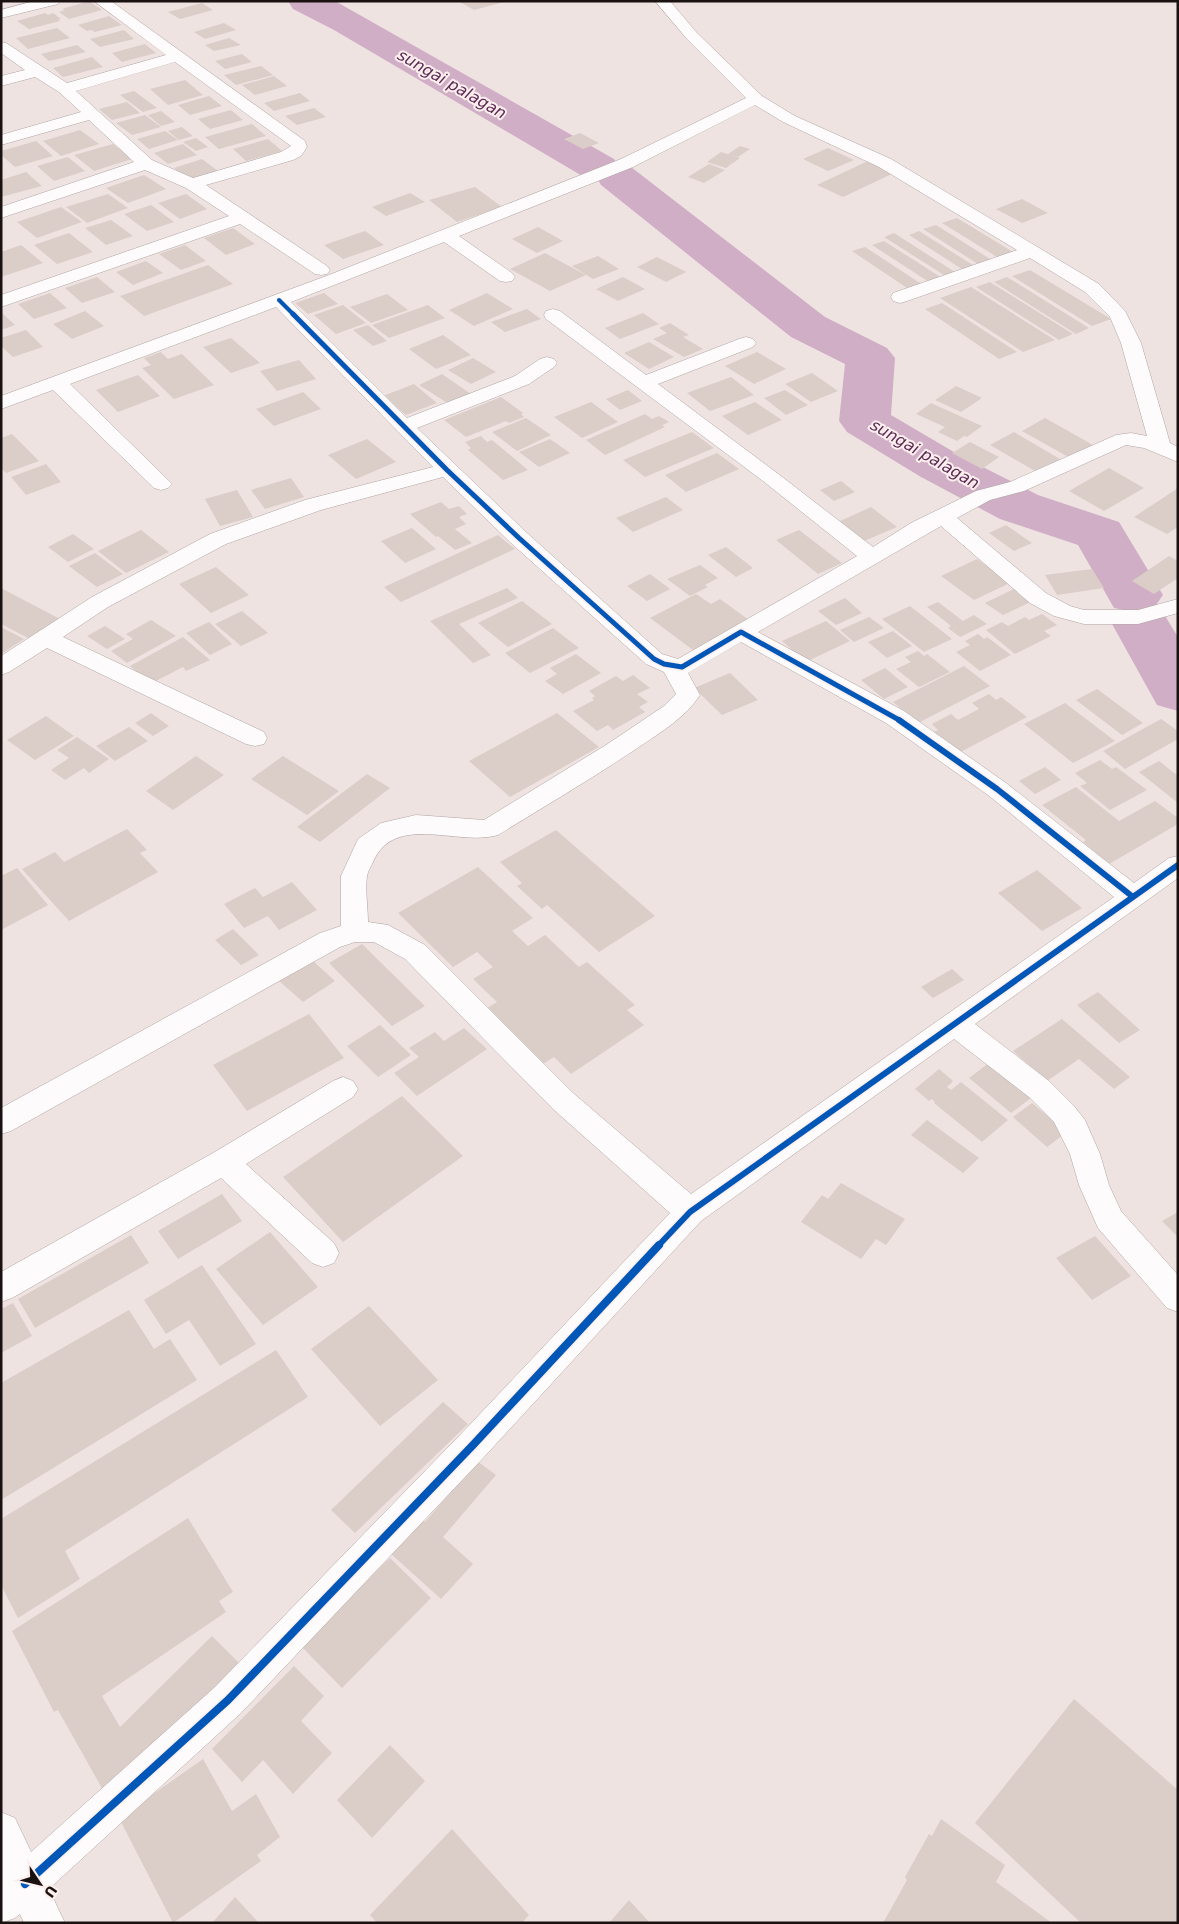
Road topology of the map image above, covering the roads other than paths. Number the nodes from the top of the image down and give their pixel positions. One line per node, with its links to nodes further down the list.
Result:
1 (54, 1): 4 (street)
2 (101, 1): 6 (street)
3 (663, 1): 10 (street)
4 (1, 14)
5 (1, 46): 7 (street)
6 (178, 56): 9 (street); 14 (street)
7 (37, 72): 8 (street); 9 (street)
8 (1, 82)
9 (64, 90): 11 (street)
10 (756, 99): 17 (street); 18 (street)
11 (92, 114): 12 (street); 13 (street)
12 (1, 140)
13 (146, 164): 14 (street); 15 (street)
14 (192, 184): 16 (street)
15 (1, 213)
16 (241, 218): 22 (street); 28 (street)
17 (447, 236): 19 (street); 21 (street)
18 (1030, 252): 20 (street); 30 (street)
19 (506, 277)
20 (900, 297)
21 (279, 300): 26 (street); 29 (street)
22 (1, 301)
23 (553, 315): 27 (street)
24 (746, 343): 27 (street)
25 (547, 363): 29 (street)
26 (57, 383): 28 (street); 33 (street)
27 (643, 383): 35 (street)
28 (3, 397)
29 (403, 426): 32 (street)
30 (1160, 445): 31 (street); 34 (street)
31 (1178, 456)
32 (447, 470): 38 (street); 39 (street)
33 (161, 484)
34 (944, 517): 35 (street); 36 (street)
35 (872, 558): 37 (street)
36 (1178, 606)
37 (742, 632): 39 (street); 43 (street)
38 (46, 638): 40 (street); 41 (street)
39 (673, 666): 44 (street)
40 (1, 667)
41 (256, 738)
42 (1178, 865): 43 (street)
43 (1133, 897): 45 (street)
44 (355, 932): 47 (street); 49 (street)
45 (955, 1024): 49 (street); 52 (street)
46 (343, 1089): 48 (street)
47 (1, 1122)
48 (224, 1162): 50 (street); 51 (street)
49 (690, 1212): 54 (street)
50 (323, 1253)
51 (1, 1288)
52 (1178, 1298)
53 (1, 1832): 54 (street)
54 (13, 1894): 55 (street)
55 (45, 1923)

